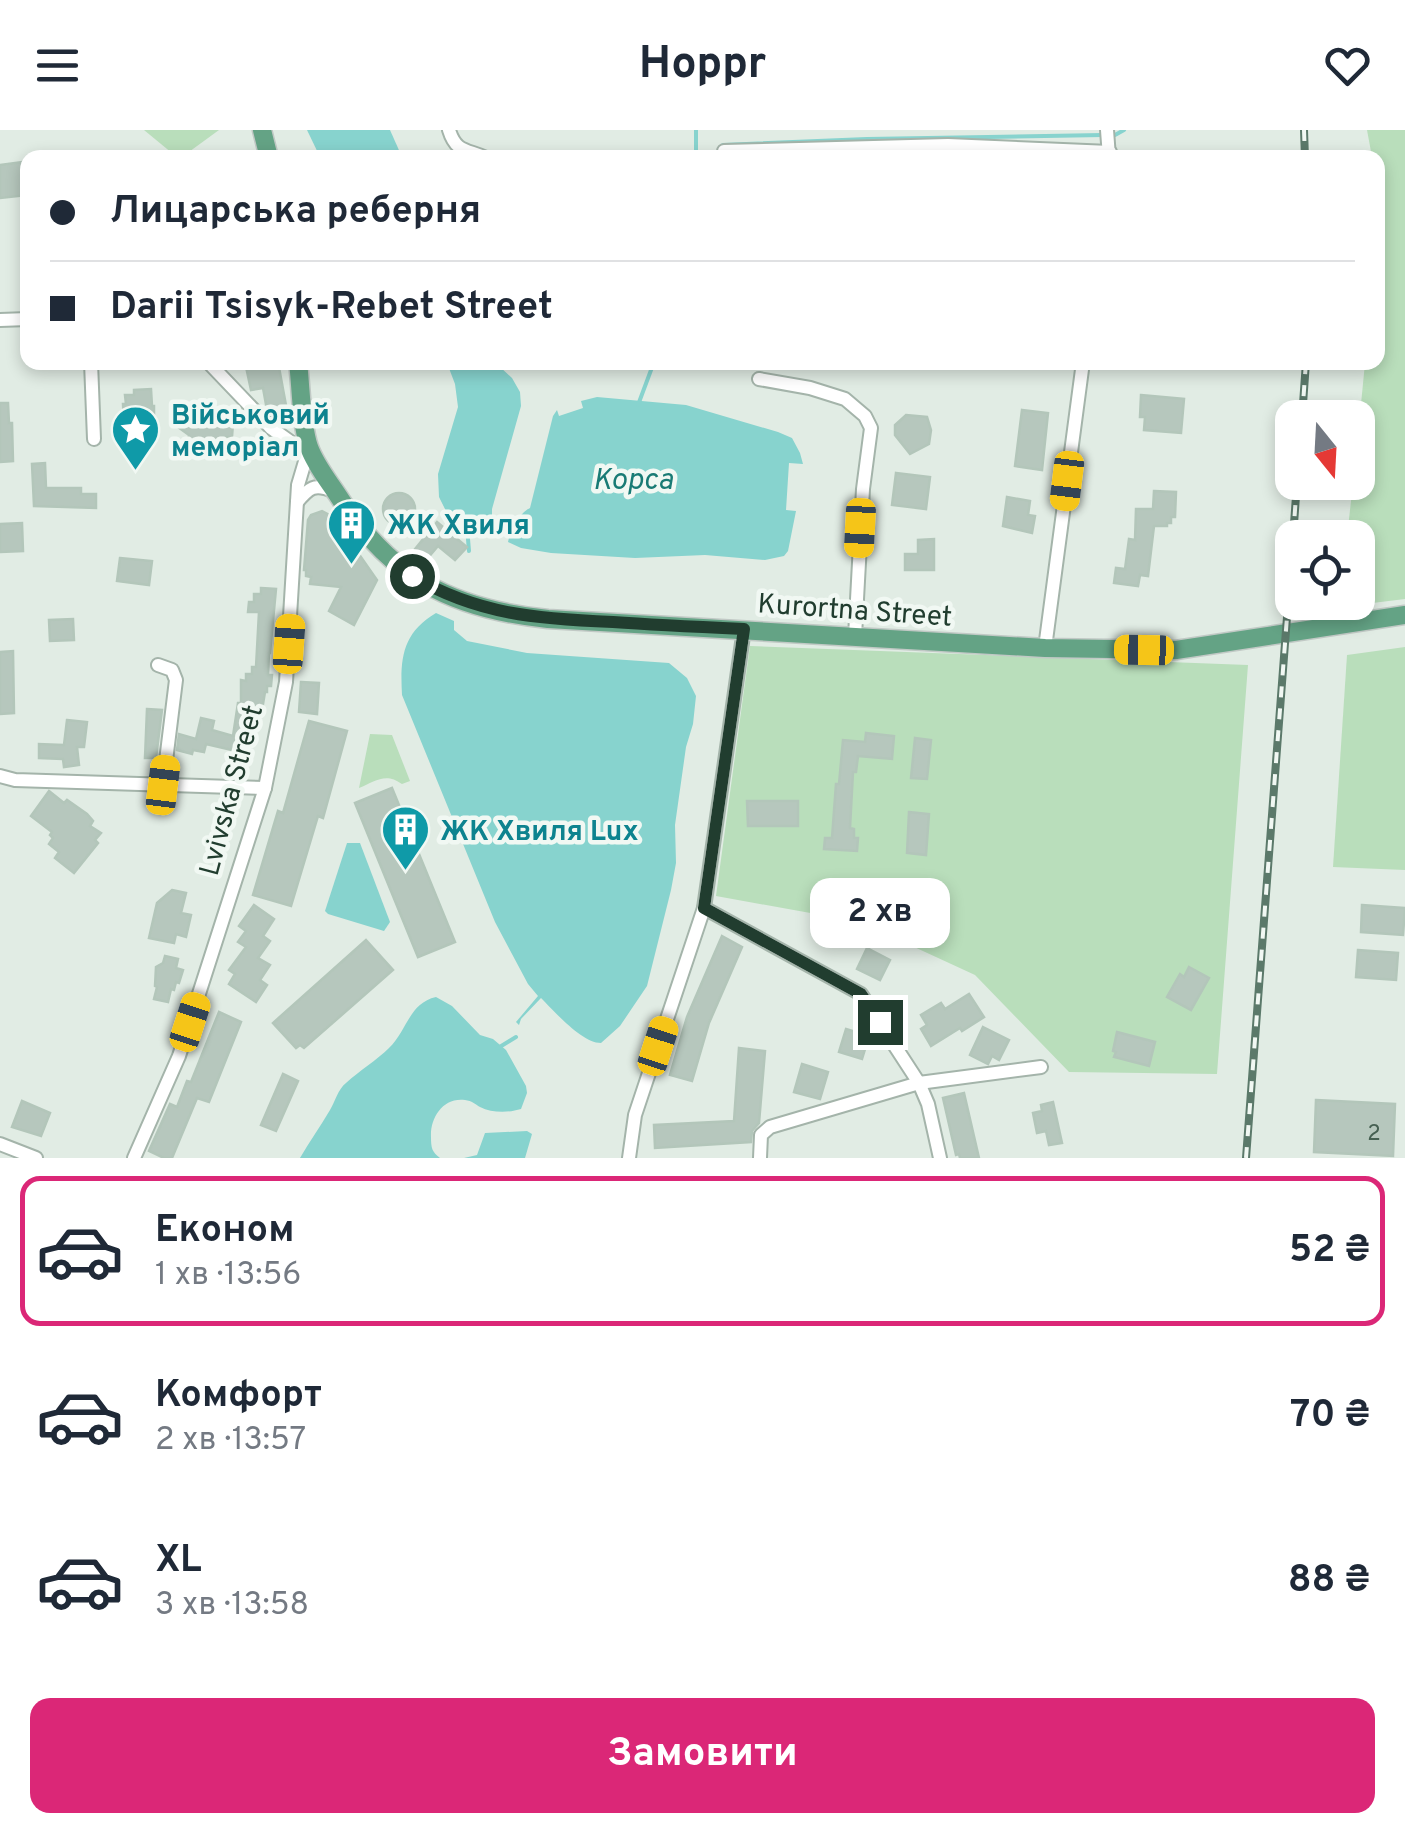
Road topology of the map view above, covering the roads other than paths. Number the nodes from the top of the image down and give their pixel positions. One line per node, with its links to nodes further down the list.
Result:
1 (449, 130): 2 (street)
2 (463, 150)
3 (761, 150): 4 (street)
4 (1038, 150)
5 (91, 370): 10 (street)
6 (216, 370): 11 (street)
7 (299, 370): 11 (main road, Lvivska Street)
8 (1081, 370): 17 (street)
9 (759, 380): 16 (street)
10 (94, 439)
11 (310, 448): 12 (main road, Kurortna Street); 13 (street, Lvivska Street)
12 (335, 492): 13 (street); 15 (main road, Kurortna Street)
13 (297, 502): 21 (street, Lvivska Street)
14 (1405, 614): 17 (main road, Kurortna Street)
15 (744, 629): 16 (main road, Kurortna Street); 22 (street)
16 (855, 636): 17 (main road, Kurortna Street)
17 (1045, 648)
18 (158, 665): 20 (street)
19 (0, 776): 20 (street)
20 (163, 785): 21 (street)
21 (265, 788): 27 (street, Lvivska Street)
22 (704, 908): 24 (street); 28 (street)
23 (1042, 1067): 24 (street)
24 (919, 1083): 29 (street); 30 (street)
25 (0, 1144): 26 (street)
26 (36, 1158)
27 (134, 1158)
28 (629, 1158)
29 (760, 1158)
30 (940, 1158)

